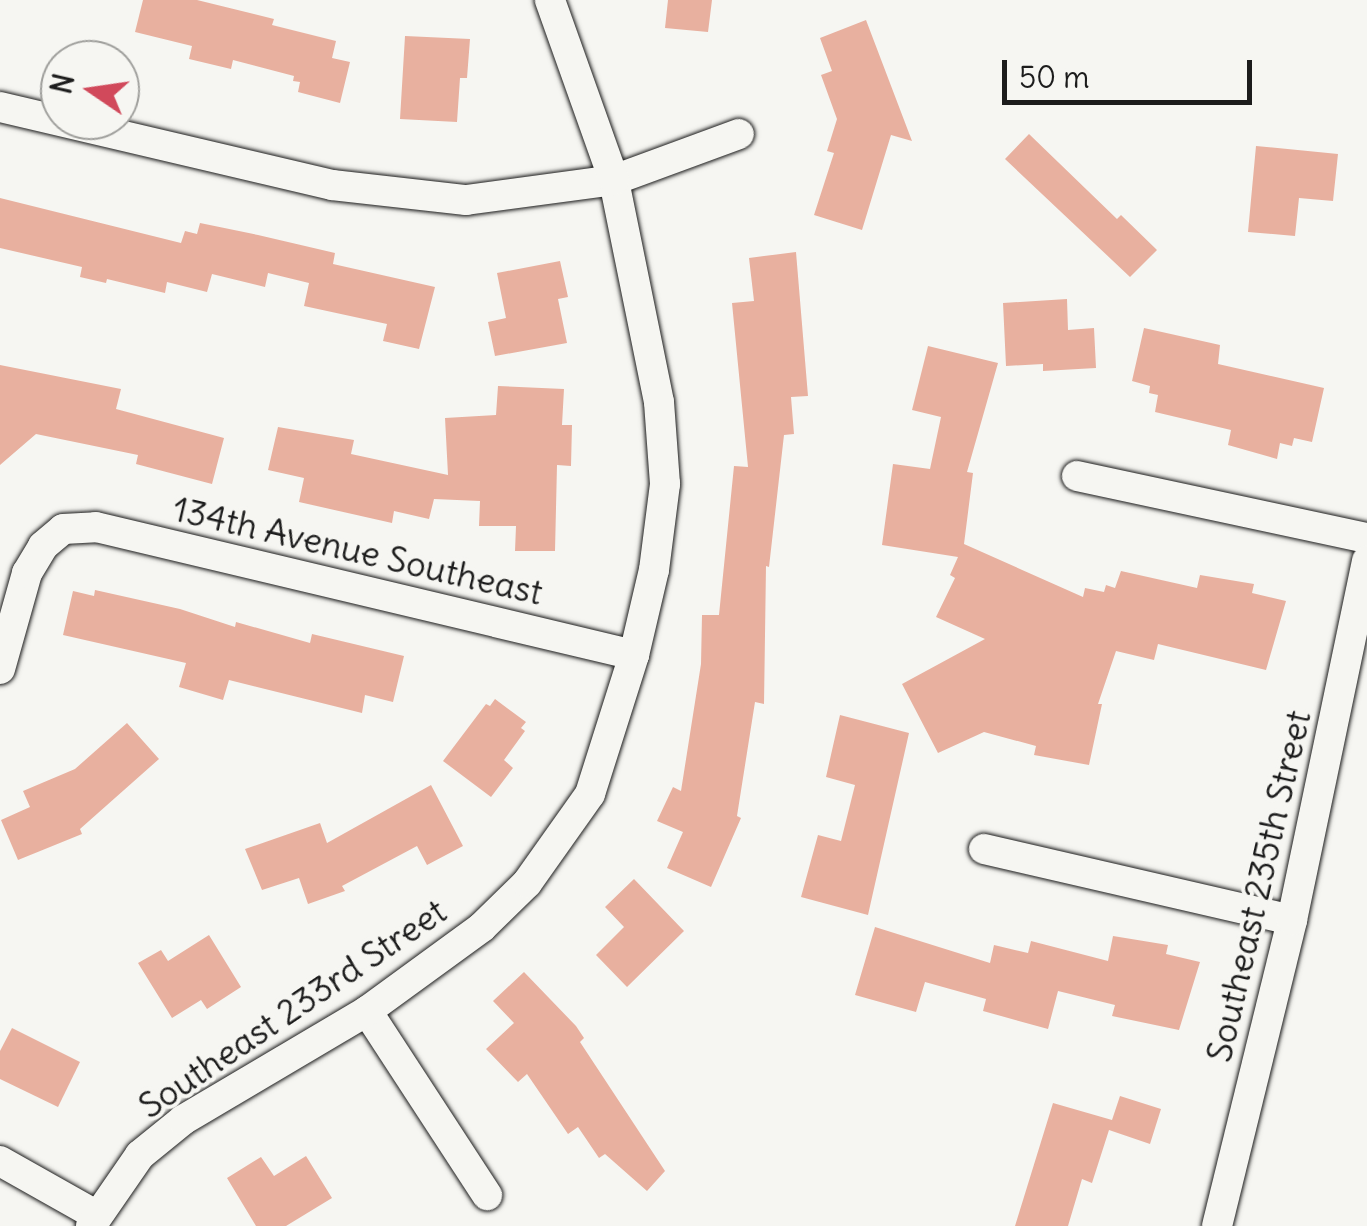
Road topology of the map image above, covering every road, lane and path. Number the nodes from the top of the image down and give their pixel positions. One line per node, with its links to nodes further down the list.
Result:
1 (550, 0): 4 (street, Southeast 233rd Street)
2 (0, 107): 4 (street)
3 (739, 134): 4 (street)
4 (614, 180): 8 (street, Southeast 233rd Street)
5 (1077, 476): 6 (street)
6 (1367, 538)
7 (1367, 562): 11 (street, Southeast 235th Street)
8 (634, 654): 9 (street, 134th Avenue Southeast); 12 (street, Southeast 233rd Street)
9 (0, 669)
10 (984, 849): 11 (street)
11 (1292, 920): 16 (street, Southeast 235th Street)
12 (367, 1011): 14 (street); 15 (street, Southeast 233rd Street)
13 (0, 1160): 15 (street)
14 (487, 1195)
15 (93, 1220)
16 (1218, 1226)

